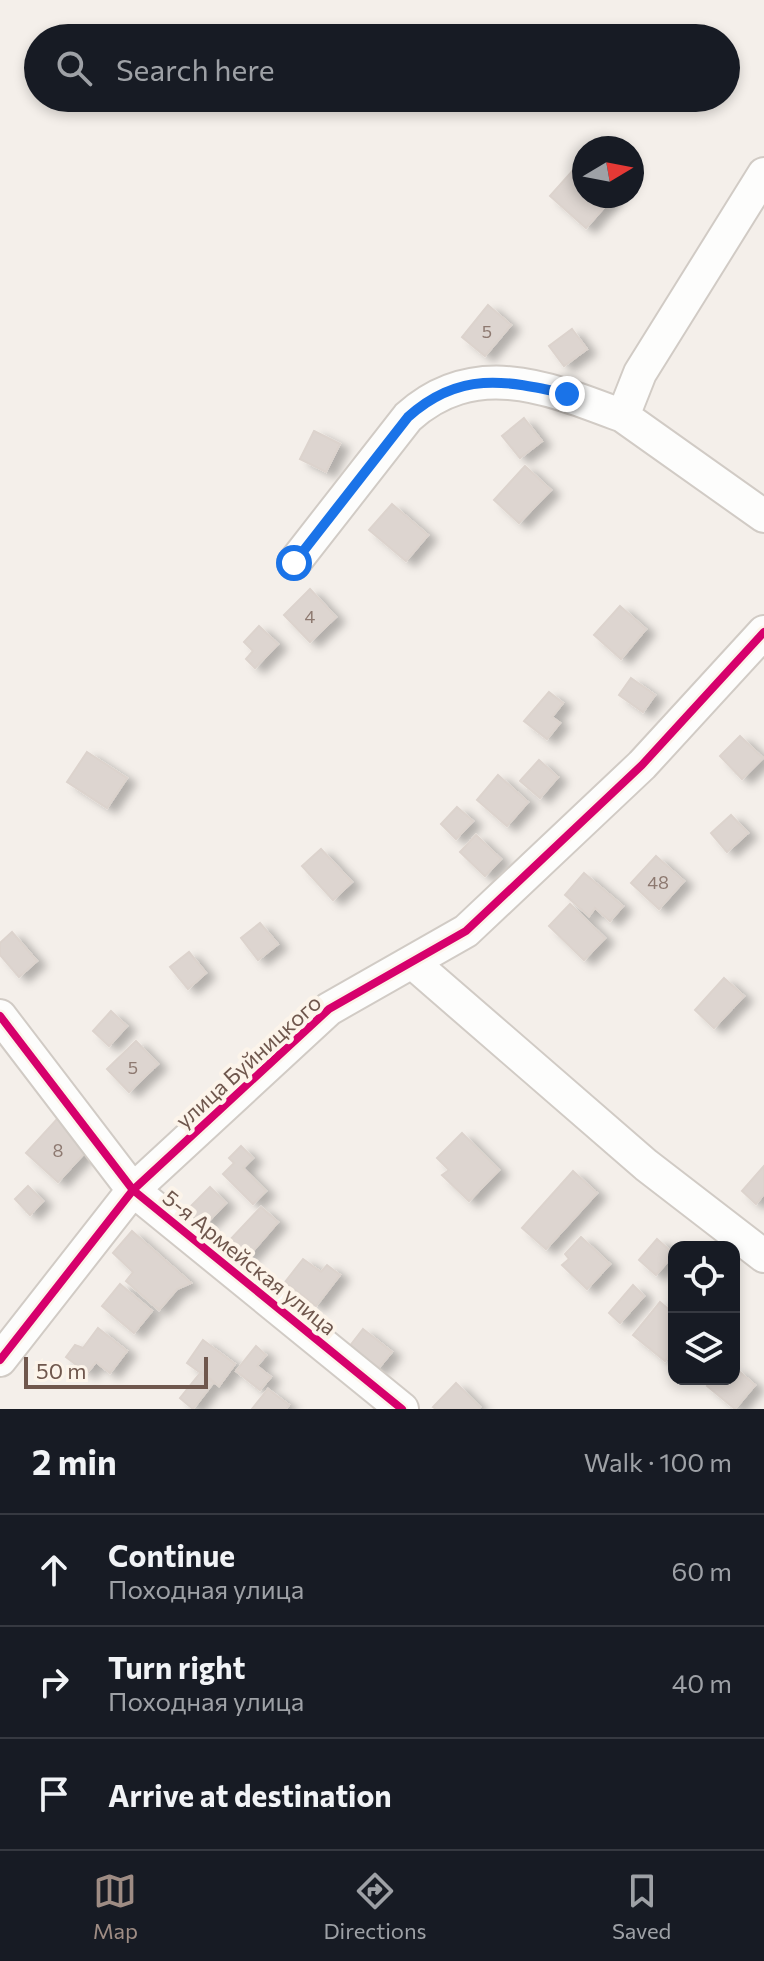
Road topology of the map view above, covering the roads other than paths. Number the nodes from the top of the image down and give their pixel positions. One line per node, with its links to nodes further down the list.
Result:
1 (764, 174): 2 (street)
2 (623, 416): 3 (street); 4 (street)
3 (764, 516)
4 (294, 563)
5 (764, 632): 6 (street, улица Буйницкого)
6 (412, 962): 8 (street, улица Буйницкого); 9 (street)
7 (0, 1016): 8 (street, 5-я Армейская улица)
8 (133, 1190): 10 (street, улица Буйницкого); 11 (street, 5-я Армейская улица)
9 (764, 1256)
10 (0, 1360)
11 (402, 1409)

